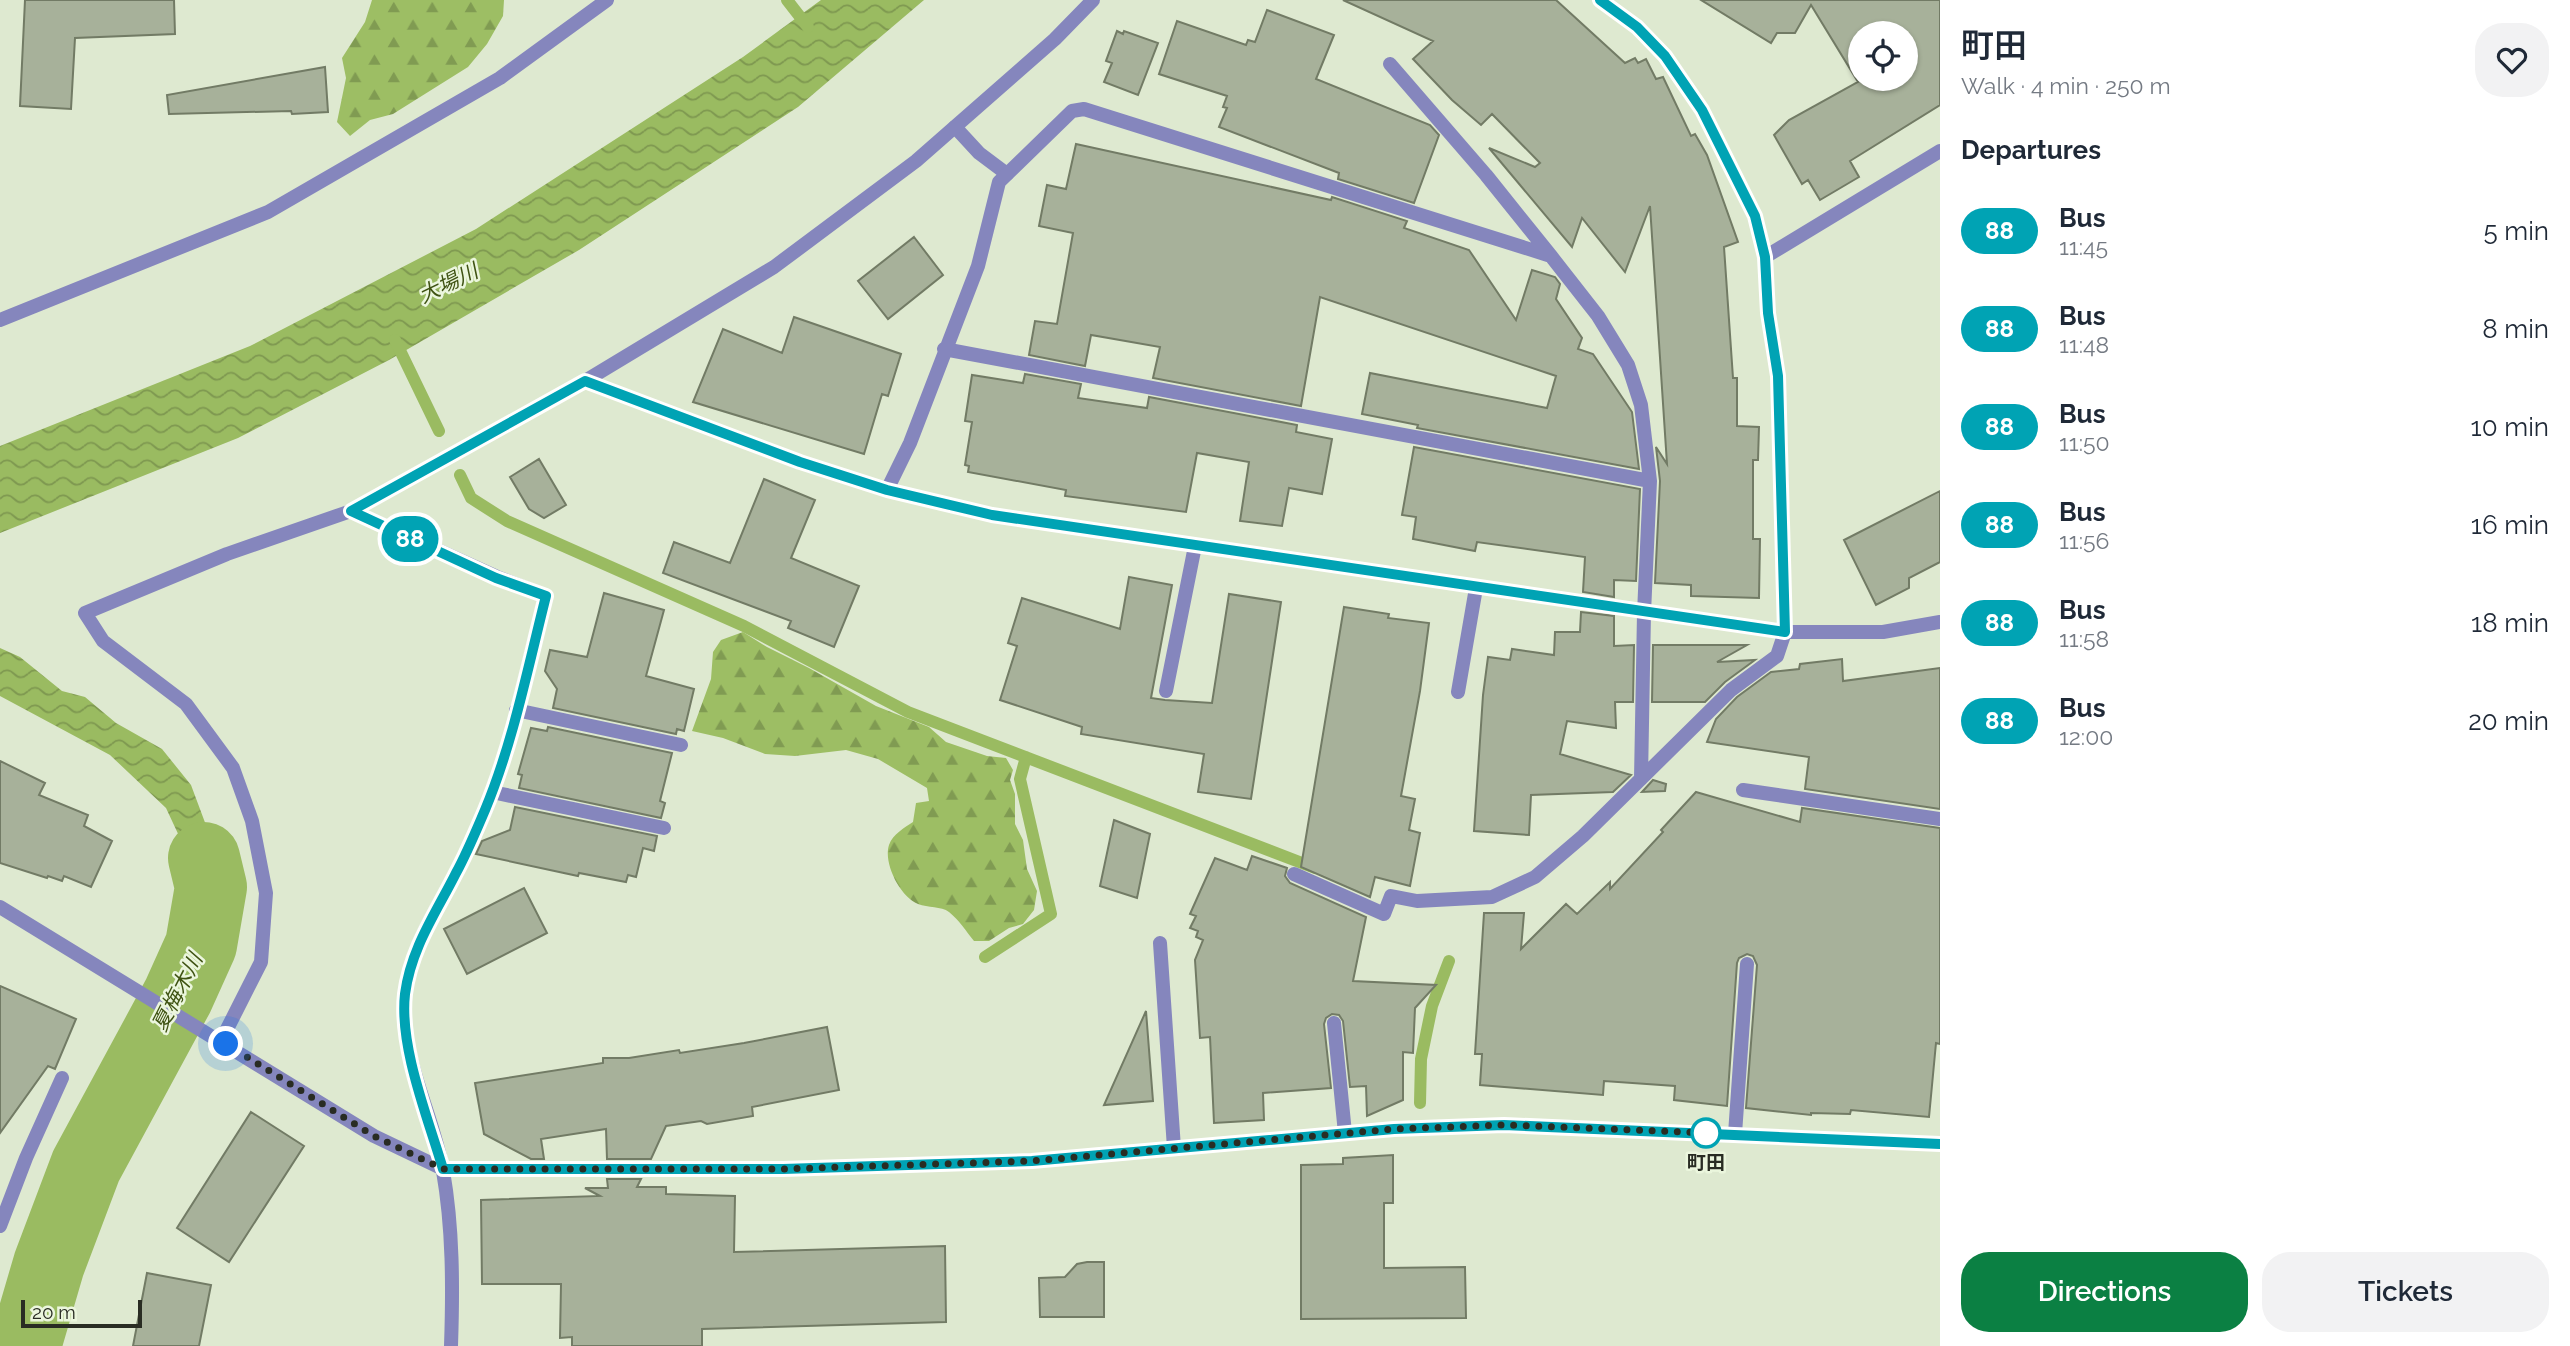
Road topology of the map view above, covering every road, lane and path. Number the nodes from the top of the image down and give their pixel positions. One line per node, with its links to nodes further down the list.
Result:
1 (607, 0): 10 (street)
2 (1093, 0): 5 (street)
3 (1600, 0): 9 (street)
4 (1390, 64): 8 (street)
5 (955, 127): 7 (street); 12 (street)
6 (1940, 151): 9 (street)
7 (1007, 174): 8 (street); 11 (street)
8 (1551, 256): 13 (street)
9 (1765, 257): 20 (street)
10 (0, 320)
11 (944, 349): 13 (street); 14 (street)
12 (585, 381): 14 (street); 15 (street)
13 (1650, 481): 18 (street)
14 (887, 490): 16 (street)
15 (351, 511): 23 (street); 35 (street)
16 (1195, 546): 17 (street); 21 (street)
17 (1476, 588): 18 (street); 22 (street)
18 (1644, 613): 20 (street); 25 (street)
19 (1940, 622): 20 (street)
20 (1785, 632): 25 (street)
21 (1166, 691)
22 (1458, 692)
23 (516, 710): 24 (street); 27 (street)
24 (681, 745)
25 (1641, 779): 30 (street)
26 (1743, 790): 28 (street)
27 (492, 792): 29 (street); 41 (street)
28 (1940, 819)
29 (664, 828)
30 (1294, 874)
31 (0, 907): 35 (street)
32 (1160, 943): 40 (street)
33 (1746, 964): 38 (street)
34 (1334, 1023): 37 (street)
35 (221, 1041): 41 (street)
36 (62, 1078): 42 (street)
37 (1345, 1133): 38 (street); 40 (street)
38 (1735, 1134): 39 (street)
39 (1940, 1144)
40 (1174, 1148): 41 (street)
41 (443, 1169): 43 (street)
42 (0, 1226)
43 (451, 1346)

